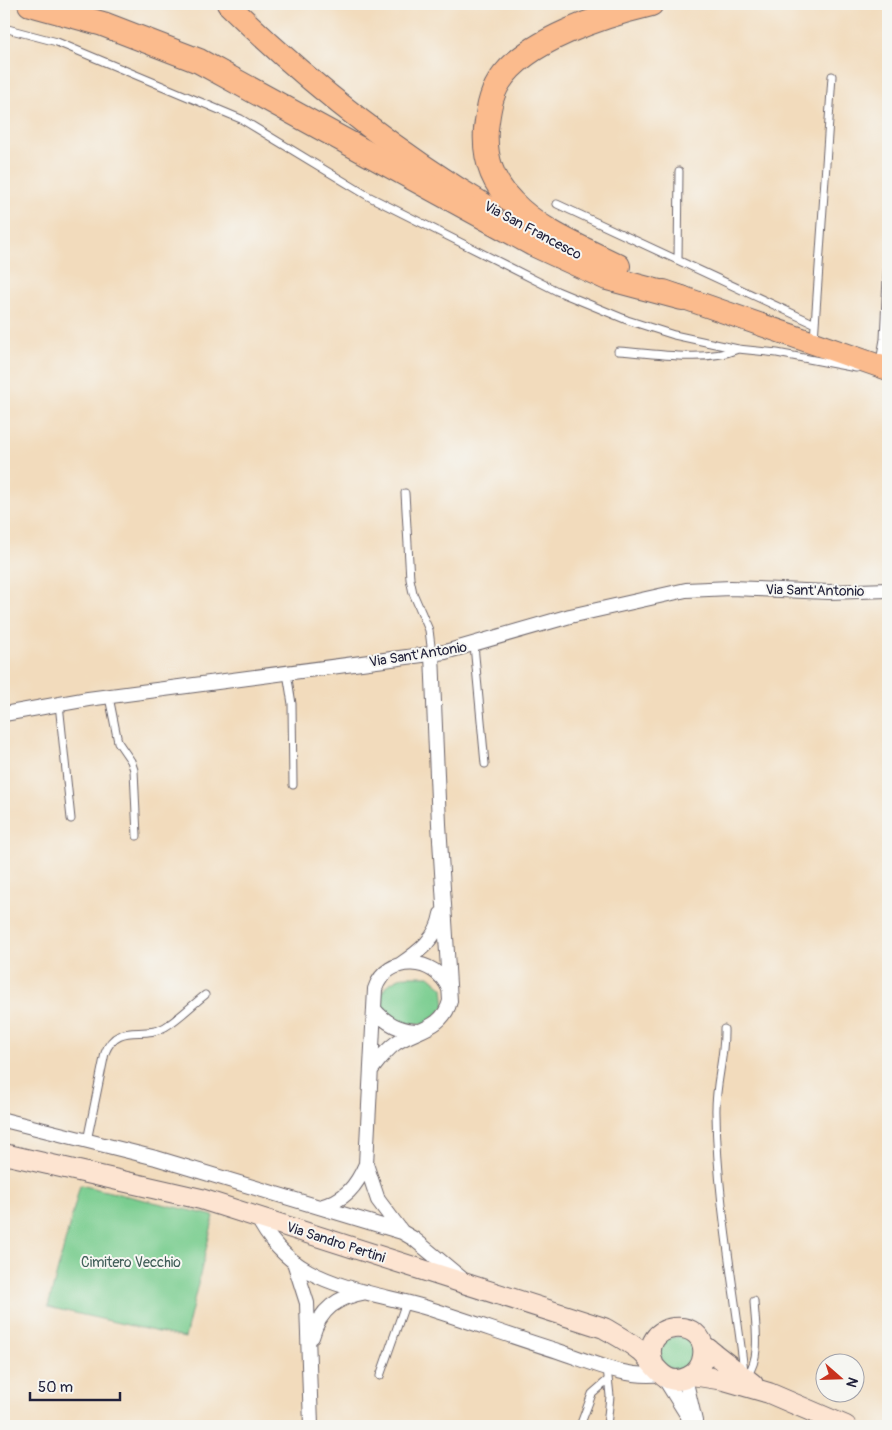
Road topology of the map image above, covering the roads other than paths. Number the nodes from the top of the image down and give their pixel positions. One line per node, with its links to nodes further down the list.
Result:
1 (30, 4): 10 (highway)
2 (228, 4): 10 (main road, Via San Francesco)
3 (651, 4): 10 (highway)
4 (4, 28): 12 (lane)
5 (832, 76): 11 (lane)
6 (679, 171): 9 (lane)
7 (557, 204): 9 (lane)
8 (888, 258): 14 (lane)
9 (678, 260): 11 (lane)
10 (682, 298): 11 (main road, Via San Francesco)
11 (814, 333): 14 (main road, Via San Francesco)
12 (738, 349): 13 (lane); 14 (lane)
13 (618, 351)
14 (885, 368)
15 (405, 493): 18 (lane)
16 (888, 590): 17 (street, Via Sant'Antonio)
17 (474, 645): 18 (street, Via Sant'Antonio); 23 (lane)
18 (432, 654): 19 (street, Via Sant'Antonio); 27 (street)
19 (287, 673): 20 (street, Via Sant'Antonio); 24 (lane)
20 (109, 697): 21 (street, Via Sant'Antonio); 26 (lane)
21 (59, 704): 22 (street, Via Sant'Antonio); 25 (lane)
22 (4, 714)
23 (485, 764)
24 (294, 785)
25 (70, 819)
26 (137, 836)
27 (443, 898): 28 (street); 30 (street)
28 (401, 964): 30 (street); 31 (street)
29 (205, 995): 36 (lane)
30 (450, 995): 33 (street)
31 (374, 1009): 33 (street); 34 (street)
32 (724, 1029): 55 (lane)
33 (423, 1031): 34 (street)
34 (372, 1070): 38 (street)
35 (4, 1120): 36 (street)
36 (87, 1141): 39 (street)
37 (4, 1154): 40 (main road, Via Sandro Pertini)
38 (366, 1164): 39 (street); 41 (street)
39 (320, 1207): 41 (street)
40 (257, 1216): 42 (street); 43 (main road, Via Sandro Pertini)
41 (402, 1232): 43 (street)
42 (293, 1261): 44 (street); 50 (street)
43 (481, 1290): 47 (main road, Via Sandro Pertini)
44 (369, 1291): 45 (street); 50 (street)
45 (406, 1302): 52 (street); 53 (lane)
46 (754, 1302): 55 (lane)
47 (604, 1328): 48 (main road); 51 (main road, Via Sandro Pertini)
48 (664, 1330): 49 (main road); 51 (main road)
49 (702, 1344): 54 (main road); 55 (main road)
50 (309, 1353): 56 (street)
51 (659, 1372): 52 (street); 54 (main road); 59 (street)
52 (607, 1374): 57 (lane); 58 (lane)
53 (380, 1376)
54 (689, 1377): 55 (main road); 59 (street)
55 (753, 1384): 60 (main road)
56 (312, 1426)
57 (580, 1426)
58 (607, 1426)
59 (695, 1426)
60 (846, 1426)

